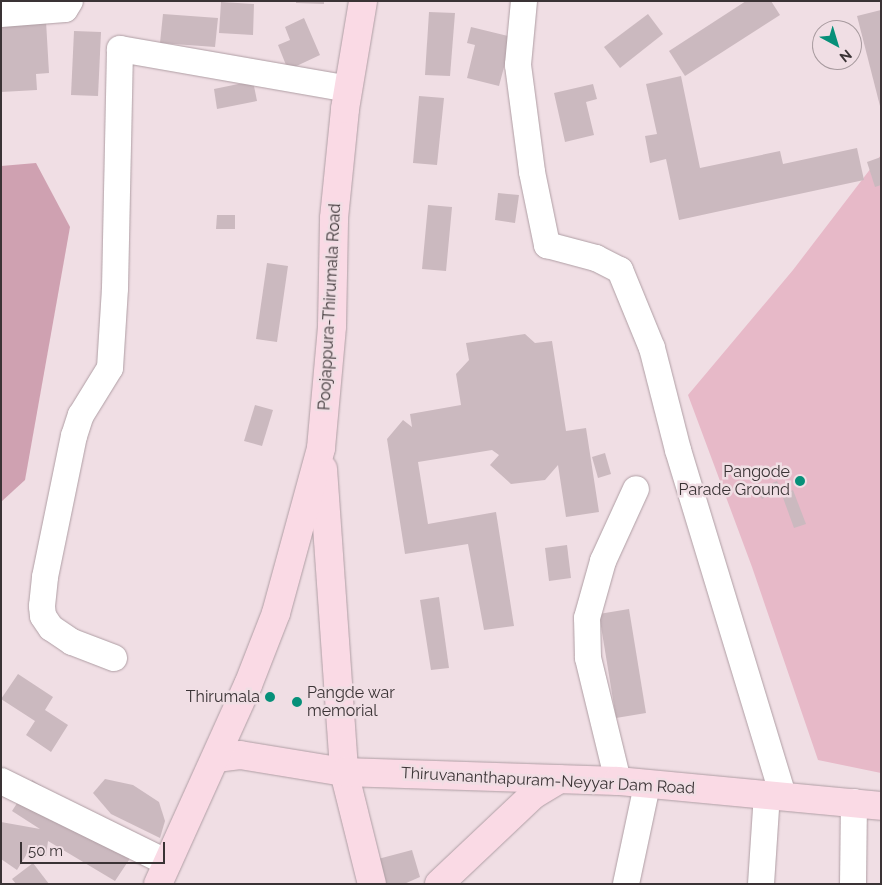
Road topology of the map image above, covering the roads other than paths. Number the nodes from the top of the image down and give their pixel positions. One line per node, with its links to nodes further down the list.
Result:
1 (70, 1): 4 (street)
2 (363, 1): 5 (main road, Poojappura-Thirumala Road)
3 (524, 1): 15 (street)
4 (1, 14)
5 (349, 89): 6 (main road, Poojappura-Thirumala Road); 8 (street)
6 (321, 448): 9 (main road, Poojappura-Thirumala Road); 10 (main road)
7 (636, 489): 13 (street)
8 (114, 658)
9 (216, 758): 10 (main road, Thiruvananthapuram-Neyyar Dam Road); 18 (main road, Poojappura-Thirumala Road)
10 (344, 772): 11 (main road, Thiruvananthapuram-Neyyar Dam Road); 19 (main road)
11 (560, 780): 13 (main road, Thiruvananthapuram-Neyyar Dam Road); 20 (main road)
12 (1, 781): 18 (street)
13 (618, 781): 14 (main road, Thiruvananthapuram-Neyyar Dam Road)
14 (647, 785): 15 (main road, Thiruvananthapuram-Neyyar Dam Road); 21 (street)
15 (775, 795): 16 (main road, Thiruvananthapuram-Neyyar Dam Road); 22 (street)
16 (854, 802): 17 (main road, Thiruvananthapuram-Neyyar Dam Road); 23 (street)
17 (881, 806)
18 (163, 873)
19 (372, 884)
20 (439, 884)
21 (626, 884)
22 (761, 884)
23 (854, 884)

